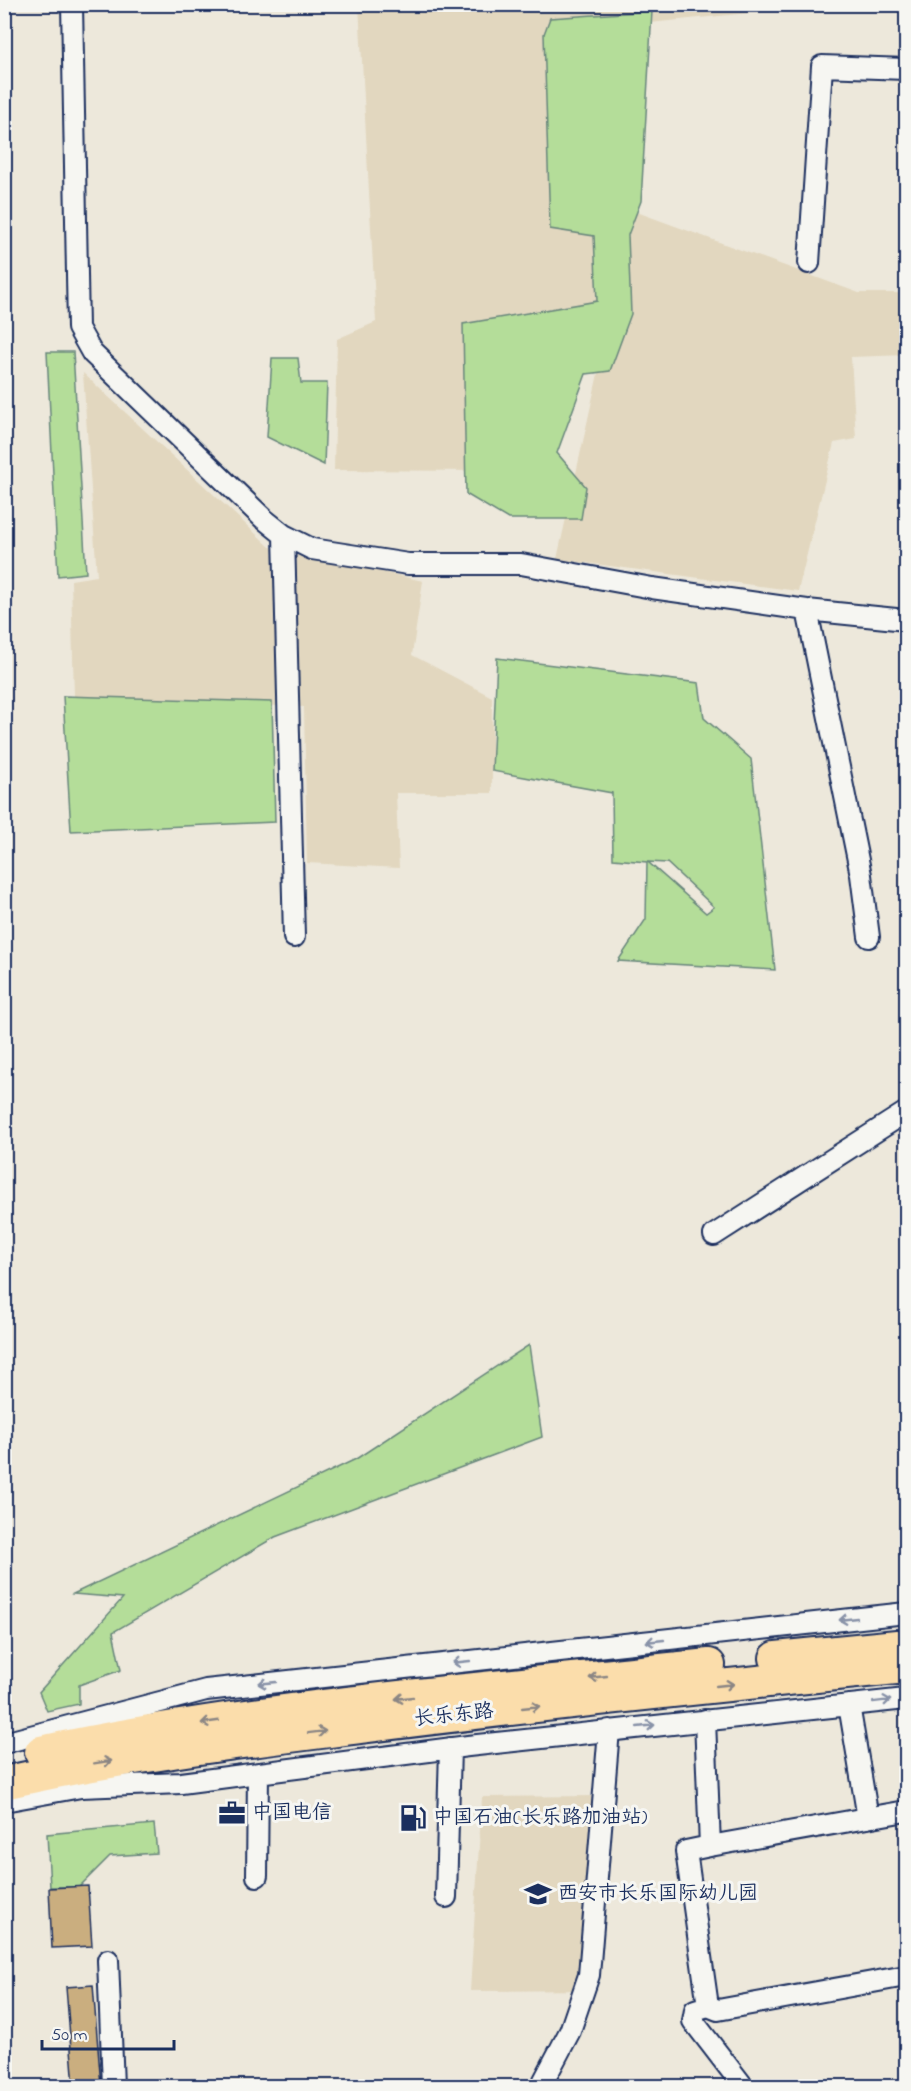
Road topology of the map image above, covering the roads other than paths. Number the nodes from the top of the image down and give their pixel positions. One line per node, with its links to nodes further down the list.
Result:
1 (72, 4): 4 (street)
2 (906, 69): 3 (street)
3 (809, 263)
4 (284, 535): 5 (street); 7 (street)
5 (807, 610): 6 (street); 8 (street)
6 (906, 620)
7 (294, 937)
8 (869, 937)
9 (906, 1112): 10 (street)
10 (714, 1235)
11 (906, 1613): 18 (street, one-way to 18)
12 (906, 1645): 20 (main road, 长乐东路, one-way to 20)
13 (906, 1667): 21 (main road, 长乐东路, one-way to 13)
14 (906, 1699): 15 (street, one-way to 14)
15 (849, 1705): 16 (street); 27 (street)
16 (705, 1720): 17 (street, one-way to 16); 28 (street)
17 (609, 1730): 19 (street); 35 (street)
18 (4, 1743)
19 (450, 1748): 22 (street); 30 (street)
20 (4, 1760)
21 (52, 1772): 23 (main road, 长乐东路); 24 (main road)
22 (258, 1773): 25 (street); 29 (street)
23 (4, 1783)
24 (4, 1795)
25 (4, 1801)
26 (906, 1811): 27 (street)
27 (868, 1818): 28 (street)
28 (710, 1845): 33 (street)
29 (257, 1876)
30 (446, 1897)
31 (108, 1959): 34 (street)
32 (906, 1976): 33 (street)
33 (708, 2006): 36 (street)
34 (113, 2086)
35 (541, 2086)
36 (743, 2086)

